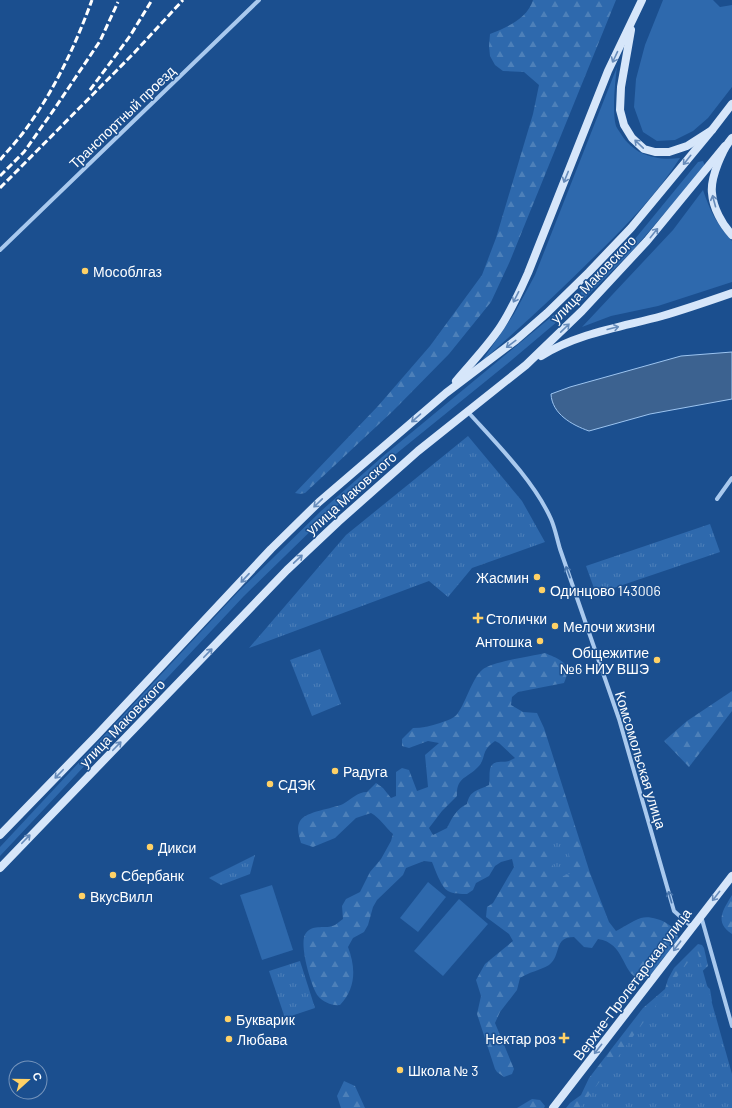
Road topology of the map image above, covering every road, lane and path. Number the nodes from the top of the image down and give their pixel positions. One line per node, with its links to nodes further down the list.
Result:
1 (259, 0): 9 (street, Транспортный проезд)
2 (642, 0): 3 (main road)
3 (632, 22): 5 (main road, one-way to 3); 12 (main road, one-way to 12)
4 (732, 104): 5 (main road, улица Маковского)
5 (712, 130): 12 (main road, улица Маковского, one-way to 12)
6 (732, 138): 7 (main road, улица Маковского)
7 (725, 146): 8 (main road, one-way to 7); 11 (main road, улица Маковского, one-way to 7)
8 (732, 235)
9 (0, 250)
10 (732, 293): 11 (main road, one-way to 10)
11 (526, 365): 13 (main road, улица Маковского)
12 (446, 393): 16 (main road, улица Маковского, one-way to 16)
13 (468, 412): 17 (main road, улица Маковского, one-way to 13); 20 (street, Комсомольская улица, one-way to 13)
14 (732, 478): 15 (street)
15 (717, 499)
16 (0, 835)
17 (0, 868)
18 (732, 876): 19 (main road, Верхне-Пролетарская улица, one-way to 19)
19 (701, 915): 20 (main road, Верхне-Пролетарская улица); 21 (street)
20 (692, 927): 22 (main road, Верхне-Пролетарская улица, one-way to 22)
21 (732, 1026)
22 (553, 1108)

